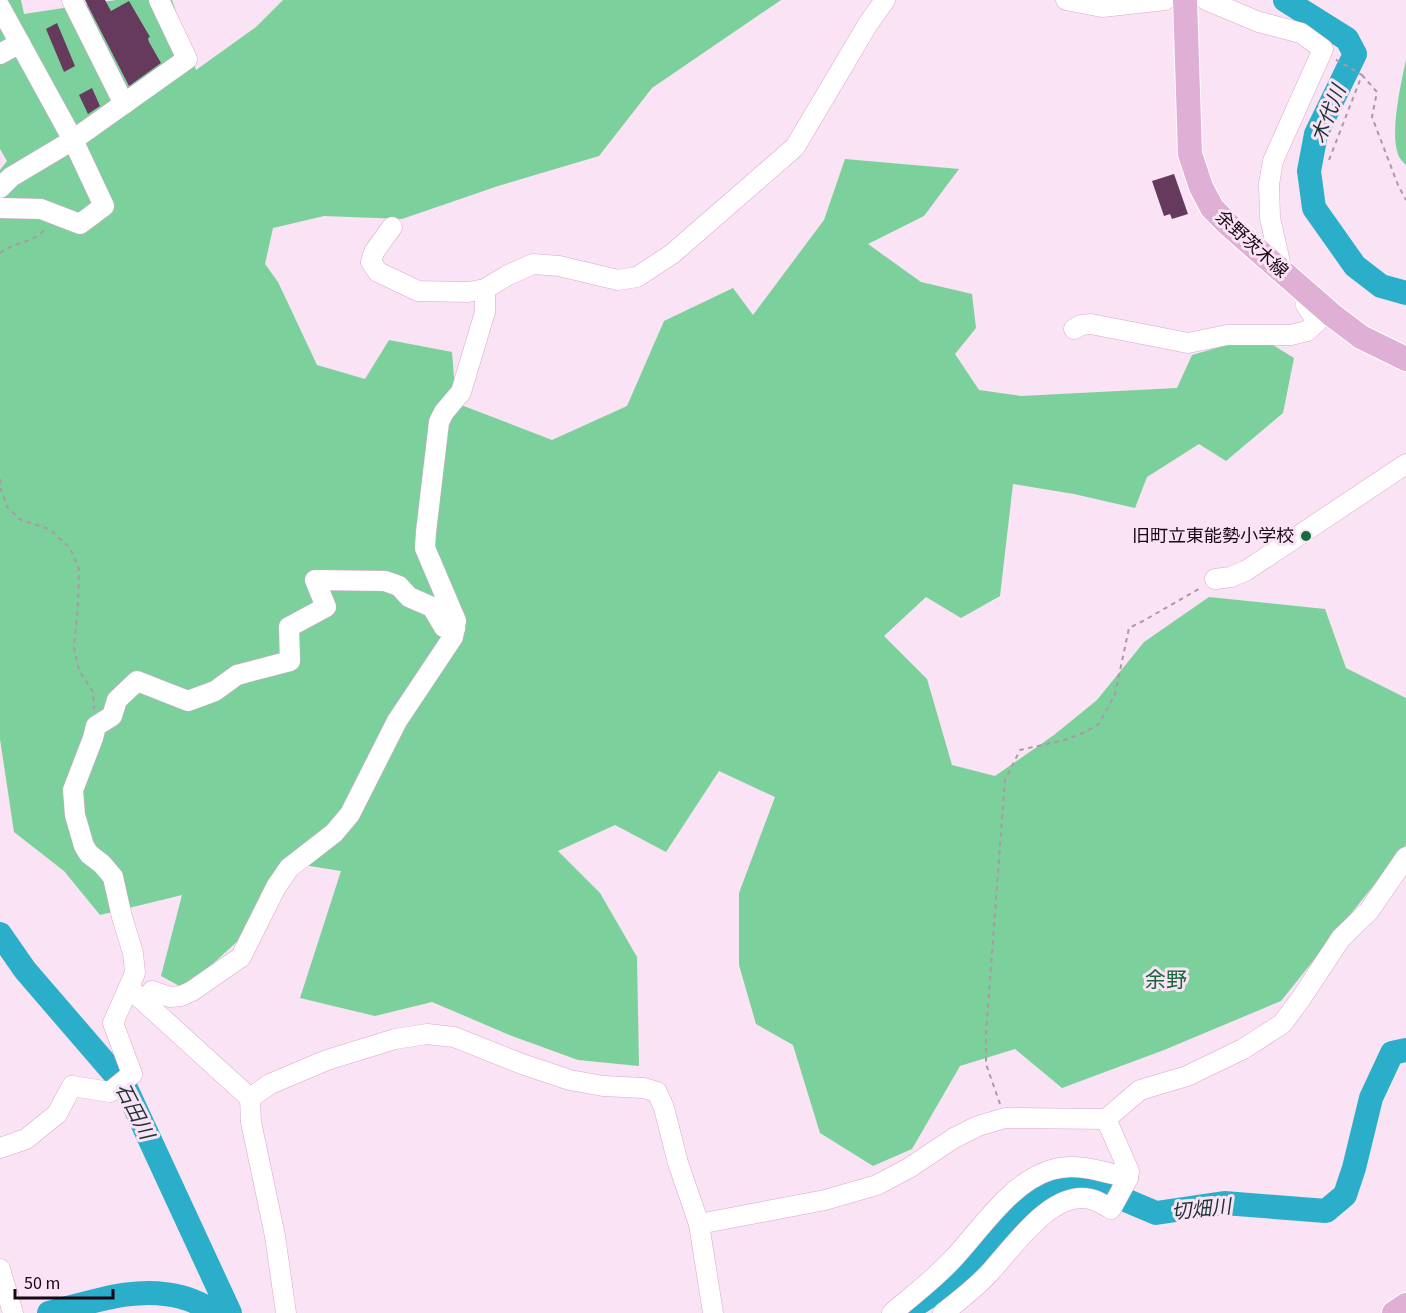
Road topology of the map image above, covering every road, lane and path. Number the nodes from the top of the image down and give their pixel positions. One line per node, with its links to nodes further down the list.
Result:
1 (72, 0): 13 (street)
2 (159, 0): 13 (street)
3 (885, 0): 23 (street)
4 (1066, 0): 5 (street)
5 (1165, 0)
6 (1185, 0): 22 (main road, 余野茨木線)
7 (1206, 0): 10 (street)
8 (0, 7): 9 (street)
9 (20, 43): 11 (street); 14 (street)
10 (1323, 49): 12 (path); 22 (street)
11 (0, 54)
12 (1362, 75): 15 (path); 17 (path)
13 (124, 104): 14 (street)
14 (73, 140): 16 (street); 19 (street)
15 (1329, 160)
16 (0, 188)
17 (1406, 200)
18 (0, 208): 19 (street)
19 (56, 214): 21 (path)
20 (392, 227): 23 (street)
21 (0, 253)
22 (1282, 271): 24 (main road, 余野茨木線)
23 (485, 289): 30 (street)
24 (1312, 298): 25 (street); 26 (main road, 余野茨木線)
25 (1074, 329)
26 (1406, 359)
27 (1406, 464): 29 (street)
28 (0, 479): 31 (path)
29 (1215, 579): 36 (path)
30 (454, 629): 31 (street); 34 (street)
31 (96, 726): 33 (street)
32 (1406, 857): 37 (street)
33 (129, 988): 35 (street); 38 (street)
34 (152, 991)
35 (250, 1098): 40 (street); 43 (street)
36 (1005, 1118): 37 (street); 40 (street)
37 (1106, 1119): 39 (street)
38 (0, 1148)
39 (1128, 1178): 45 (street); 46 (street)
40 (699, 1224): 44 (street)
41 (0, 1269): 42 (street)
42 (13, 1312)
43 (286, 1313)
44 (713, 1313)
45 (892, 1313)
46 (943, 1313)

